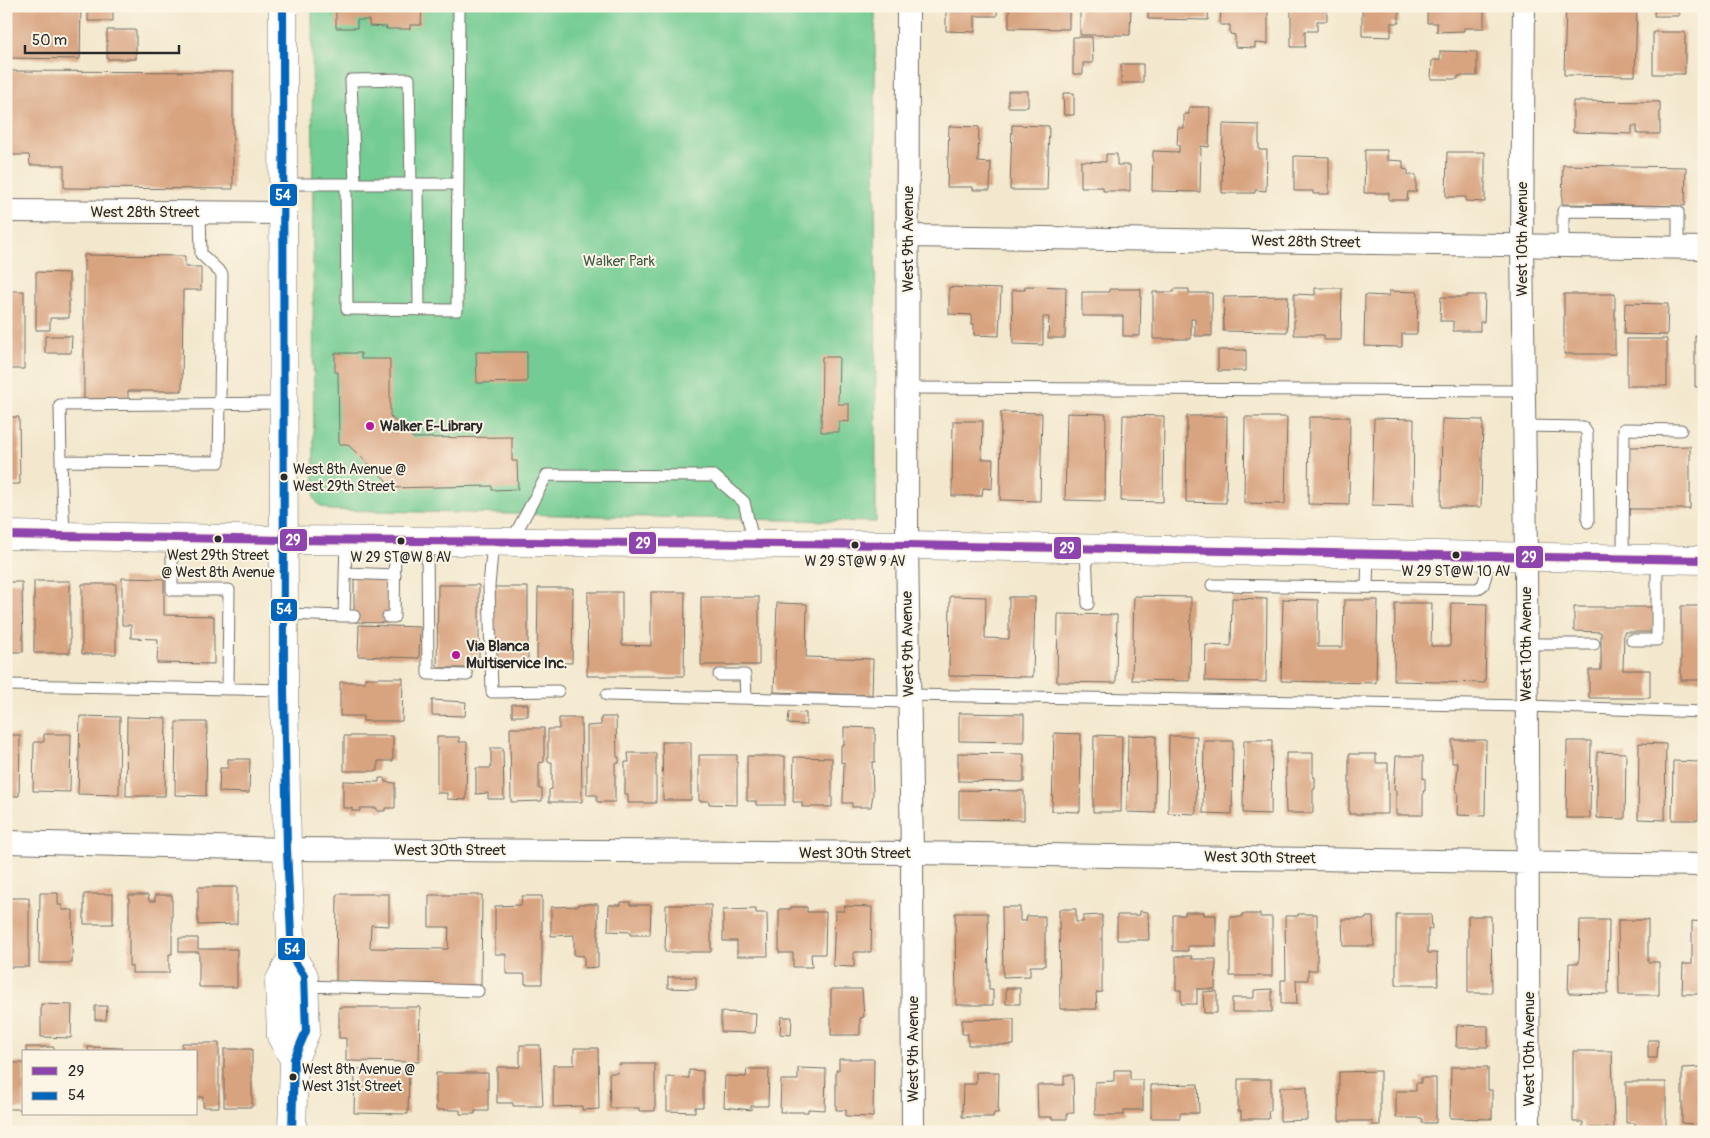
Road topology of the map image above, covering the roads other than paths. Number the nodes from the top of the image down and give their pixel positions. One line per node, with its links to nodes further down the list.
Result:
1 (283, 6): 5 (street)
2 (459, 6): 8 (lane)
3 (908, 6): 12 (street, West 9th Avenue)
4 (1524, 6): 13 (street, West 10th Avenue)
5 (284, 184): 6 (lane); 11 (street)
6 (350, 184): 7 (lane); 7 (lane); 17 (lane)
7 (414, 184): 8 (lane); 17 (lane)
8 (458, 184): 17 (lane)
9 (6, 211): 10 (street, West 28th Street)
10 (200, 212): 11 (street, West 28th Street); 20 (lane)
11 (284, 213): 21 (street)
12 (908, 236): 13 (street, West 28th Street); 18 (street, West 9th Avenue)
13 (1522, 245): 14 (street, West 28th Street); 19 (street, West 10th Avenue)
14 (1563, 246): 15 (street, West 28th Street); 15 (lane)
15 (1678, 247): 16 (street, West 28th Street)
16 (1704, 248)
17 (419, 310)
18 (908, 388): 19 (lane); 35 (street, West 9th Avenue)
19 (1524, 392): 22 (street, West 10th Avenue)
20 (220, 402): 21 (lane); 24 (lane); 24 (lane)
21 (284, 402): 29 (street)
22 (1524, 426): 25 (lane); 39 (street, West 10th Avenue)
23 (1681, 430): 40 (lane)
24 (62, 461): 27 (lane)
25 (1588, 522)
26 (6, 535): 27 (street)
27 (64, 536): 28 (street)
28 (172, 538): 29 (street); 56 (lane)
29 (284, 540): 30 (street); 48 (street)
30 (346, 540): 31 (street); 43 (lane)
31 (395, 540): 32 (street); 44 (lane)
32 (427, 540): 33 (street); 53 (lane)
33 (502, 542): 34 (street); 34 (lane); 58 (lane)
34 (754, 544): 35 (street)
35 (906, 545): 36 (street); 61 (street, West 9th Avenue)
36 (1086, 548): 37 (street); 47 (lane)
37 (1368, 553): 38 (street); 46 (lane)
38 (1486, 556): 39 (street); 46 (lane)
39 (1526, 556): 40 (street); 51 (street, West 10th Avenue)
40 (1623, 558): 41 (street)
41 (1657, 558): 42 (street); 50 (lane)
42 (1704, 560)
43 (345, 573): 44 (lane); 48 (lane)
44 (394, 575): 49 (lane)
45 (1212, 586): 46 (lane)
46 (1367, 588)
47 (1088, 604)
48 (284, 614): 57 (street)
49 (388, 617)
50 (1632, 640)
51 (1526, 644): 52 (lane); 62 (street, West 10th Avenue)
52 (1594, 644)
53 (467, 675)
54 (719, 675): 60 (lane)
55 (6, 685): 56 (lane)
56 (228, 689): 57 (lane)
57 (284, 690): 65 (street)
58 (558, 691)
59 (607, 695): 60 (lane)
60 (746, 698): 61 (lane)
61 (909, 698): 62 (lane); 66 (street, West 9th Avenue)
62 (1527, 706): 63 (lane); 67 (street, West 10th Avenue)
63 (1704, 712)
64 (6, 842): 65 (street, West 30th Street)
65 (287, 849): 66 (street, West 30th Street); 69 (street)
66 (912, 853): 67 (street, West 30th Street); 74 (street, West 9th Avenue)
67 (1527, 862): 68 (street, West 30th Street); 75 (street, West 10th Avenue)
68 (1704, 865)
69 (292, 957): 70 (street); 72 (street)
70 (304, 986): 71 (lane); 72 (street)
71 (478, 991)
72 (294, 1059): 73 (street)
73 (292, 1132)
74 (913, 1132)
75 (1529, 1132)

